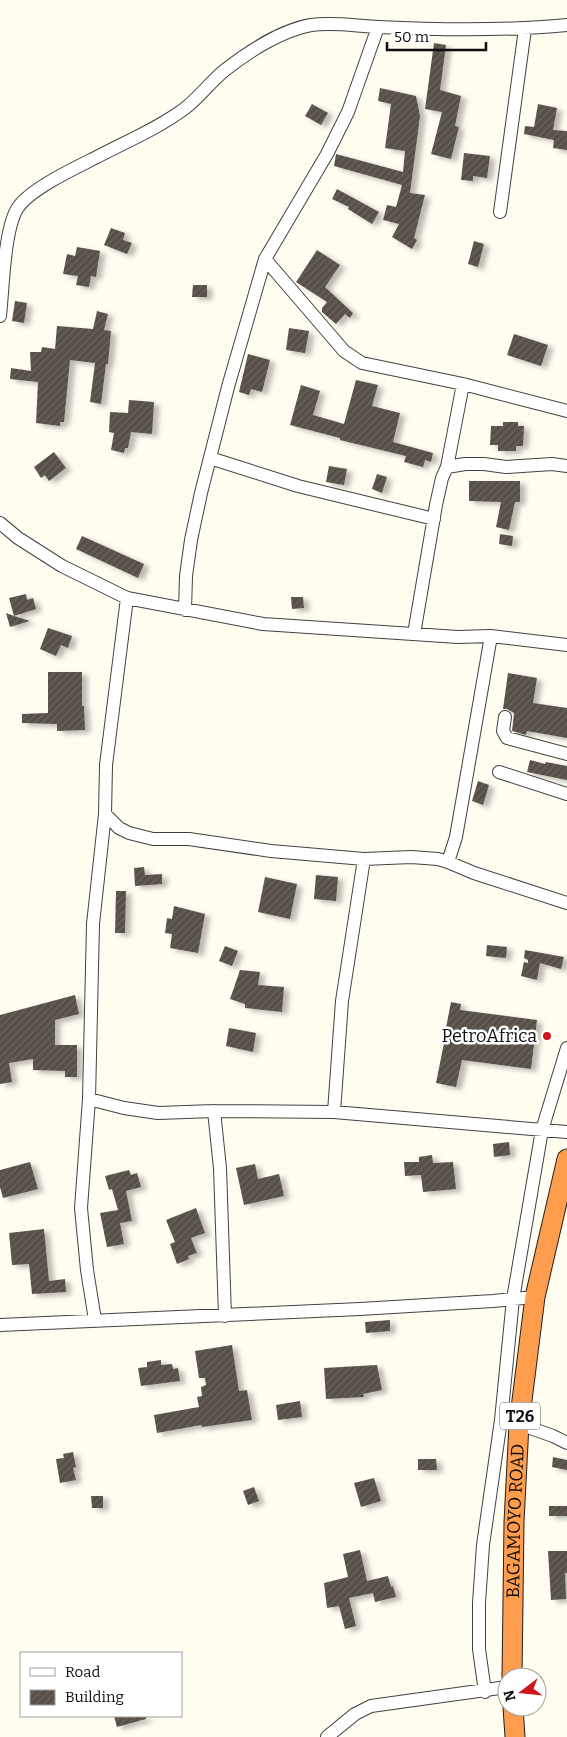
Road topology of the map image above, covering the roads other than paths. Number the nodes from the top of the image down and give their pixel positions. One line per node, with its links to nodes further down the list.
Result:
1 (567, 25): 3 (street)
2 (378, 27): 3 (street); 5 (street); 6 (street)
3 (525, 29): 4 (street)
4 (500, 212)
5 (265, 259): 8 (street); 10 (street)
6 (1, 295): 7 (street)
7 (0, 316)
8 (463, 384): 9 (street); 12 (street)
9 (567, 411)
10 (210, 458): 13 (street); 16 (street)
11 (567, 466): 12 (street)
12 (447, 467): 13 (street)
13 (434, 519): 17 (street)
14 (0, 523): 15 (street)
15 (127, 598): 16 (street); 24 (street)
16 (185, 610): 17 (street)
17 (414, 634): 18 (street)
18 (491, 636): 19 (street); 26 (street)
19 (567, 645)
20 (505, 717): 21 (street)
21 (567, 754)
22 (499, 772): 23 (street)
23 (567, 794)
24 (105, 814): 25 (street); 29 (street)
25 (364, 859): 26 (street); 31 (street)
26 (448, 862): 27 (street)
27 (567, 903)
28 (567, 1048): 32 (street)
29 (89, 1099): 30 (street); 38 (street)
30 (214, 1111): 31 (street); 37 (street)
31 (334, 1112): 32 (street)
32 (542, 1130): 33 (street); 36 (street)
33 (567, 1132)
34 (567, 1159): 35 (highway, BAGAMOYO ROAD / T26)
35 (534, 1297): 36 (street); 40 (highway, BAGAMOYO ROAD / T26)
36 (513, 1299): 37 (street); 44 (street)
37 (225, 1316): 38 (street)
38 (95, 1320): 39 (street)
39 (0, 1324)
40 (519, 1424): 41 (street); 42 (highway, BAGAMOYO ROAD / T26)
41 (567, 1443)
42 (512, 1667)
43 (497, 1690): 44 (street)
44 (485, 1692): 46 (street)
45 (514, 1717): 47 (highway)
46 (327, 1737)
47 (515, 1737)

